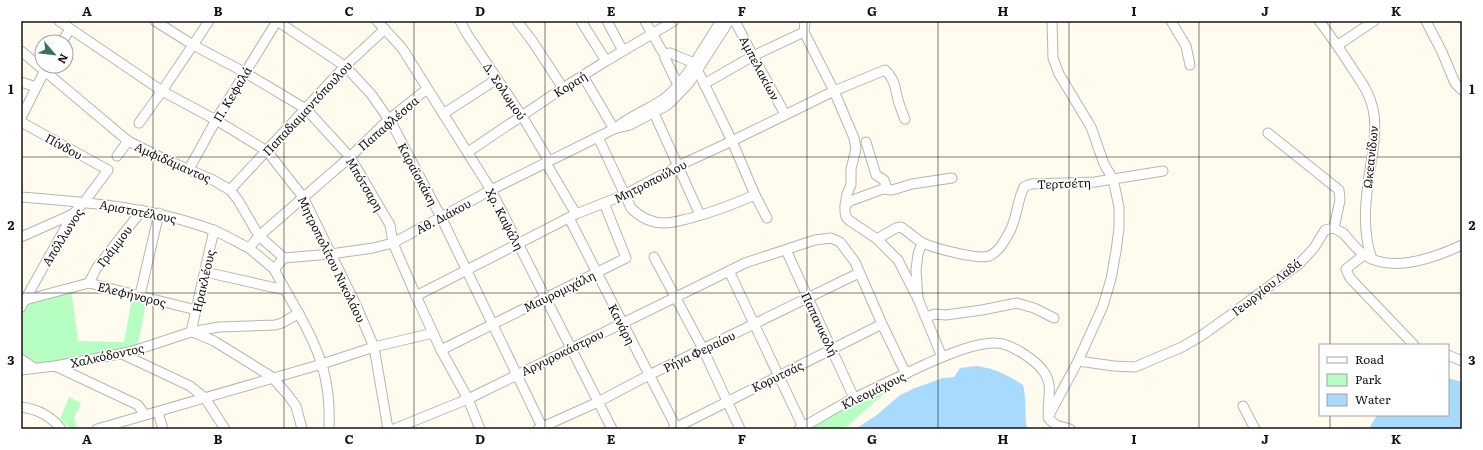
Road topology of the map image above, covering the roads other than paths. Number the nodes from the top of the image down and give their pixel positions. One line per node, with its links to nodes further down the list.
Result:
1 (60, 21): 22 (street, Μητροπολίτου Νικολάου)
2 (155, 21): 26 (street, Μπότσαρη)
3 (209, 21): 26 (street)
4 (277, 21): 35 (street, Καραϊσκάκη); 37 (street, Π. Κεφαλά)
5 (377, 21): 21 (street, Χρ. Καψάλη)
6 (460, 21): 41 (street, Δ. Σολωμού)
7 (517, 21): 46 (street)
8 (581, 21): 33 (street)
9 (607, 21): 29 (street)
10 (645, 21): 25 (street)
11 (674, 21): 25 (street, Κοραή)
12 (721, 21): 36 (street, Αθ. Διάκου)
13 (729, 21): 36 (street, Αθ. Διάκου)
14 (735, 21): 31 (street, Αμπελακίων)
15 (805, 21): 23 (street)
16 (1052, 21): 78 (street)
17 (1171, 21): 34 (street)
18 (1320, 21): 27 (street, Ωκεανίδων)
19 (1374, 21): 27 (street)
20 (1426, 21): 48 (street)
21 (385, 28): 35 (street, Παπαδιαμαντόπουλου); 47 (street, Χρ. Καψάλη)
22 (70, 29): 24 (street); 49 (street, Μητροπολίτου Νικολάου)
23 (804, 32): 31 (street); 50 (street)
24 (67, 34)
25 (653, 34): 29 (street, Κοραή); 30 (street)
26 (193, 45): 37 (street, Μπότσαρη); 49 (street)
27 (1338, 45): 109 (street, Ωκεανίδων)
28 (21, 51): 32 (street, Αμφιδάμαντος)
29 (623, 51): 33 (street, Κοραή)
30 (665, 54): 36 (street); 44 (street)
31 (752, 56): 43 (street); 54 (street, Αμπελακίων)
32 (34, 60)
33 (606, 61): 40 (street, Κοραή)
34 (1190, 65)
35 (345, 66): 51 (street, Παπαδιαμαντόπουλου); 59 (street, Καραϊσκάκη)
36 (695, 66): 43 (street); 44 (street, Αθ. Διάκου); 52 (street, Αθ. Διάκου)
37 (244, 72): 51 (street, Μπότσαρη); 58 (street, Π. Κεφαλά)
38 (42, 74): 45 (street)
39 (52, 74): 65 (street, Αμφιδάμαντος)
40 (583, 76): 46 (street, Κοραή); 62 (street)
41 (497, 79): 53 (street); 55 (street, Δ. Σολωμού)
42 (21, 82): 45 (street)
43 (704, 84): 66 (street)
44 (678, 85): 62 (street, Αθ. Διάκου)
45 (36, 87): 56 (street)
46 (563, 88): 55 (street, Κοραή)
47 (427, 89): 53 (street, Χρ. Καψάλη); 59 (street, Παπαφλέσσα)
48 (1462, 90)
49 (162, 91): 58 (street, Μητροπολίτου Νικολάου); 61 (street)
50 (834, 91): 54 (street, Μητροπούλου); 57 (street, Μητροπούλου); 88 (street)
51 (306, 108): 68 (street, Παπαδιαμαντόπουλου); 71 (street, Μπότσαρη)
52 (654, 113): 62 (street, Αθ. Διάκου); 73 (street)
53 (443, 114): 69 (street, Χρ. Καψάλη)
54 (785, 114): 66 (street, Μητροπούλου)
55 (522, 116): 69 (street, Κοραή); 72 (street, Δ. Σολωμού)
56 (21, 118)
57 (904, 119)
58 (216, 120): 68 (street, Μητροπολίτου Νικολάου); 74 (street, Π. Κεφαλά)
59 (388, 120): 71 (street, Παπαφλέσσα); 94 (street, Καραϊσκάκη)
60 (21, 122): 75 (street, Πίνδου)
61 (139, 123)
62 (614, 129): 64 (street, Αθ. Διάκου)
63 (1268, 133): 96 (street)
64 (598, 137): 72 (street, Αθ. Διάκου); 82 (street)
65 (128, 141): 70 (street); 74 (street, Αμφιδάμαντος)
66 (732, 141): 73 (street, Μητροπούλου); 83 (street)
67 (866, 142): 79 (street)
68 (267, 151): 80 (street, Παπαδιαμαντόπουλου); 84 (street, Μητροπολίτου Νικολάου)
69 (468, 152): 81 (street, Χρ. Καψάλη)
70 (117, 156)
71 (350, 157): 84 (street, Παπαφλέσσα); 101 (street, Μπότσαρη)
72 (547, 162): 81 (street, Αθ. Διάκου); 93 (street, Κανάρη)
73 (678, 166): 82 (street, Μητροπούλου); 92 (street)
74 (189, 169): 80 (street, Αμφιδάμαντος)
75 (108, 170): 86 (street, Απόλλωνος)
76 (1163, 170): 78 (street, Τερτσέτη)
77 (952, 178): 79 (street)
78 (1113, 179): 102 (street, Τερτσέτη); 146 (street)
79 (887, 189): 88 (street)
80 (230, 190): 98 (street, Αμφιδάμαντος)
81 (491, 190): 94 (street, Αθ. Διάκου); 103 (street, Χρ. Καψάλη)
82 (624, 195): 87 (street, Μητροπούλου); 92 (street)
83 (755, 195): 92 (street); 95 (street)
84 (303, 196): 98 (street, Παπαφλέσσα); 107 (street, Μητροπολίτου Νικολάου)
85 (21, 197): 86 (street, Αριστοτέλους)
86 (85, 202): 89 (street, Αριστοτέλους); 90 (street, Απόλλωνος)
87 (604, 203): 93 (street, Μητροπούλου); 114 (street, Μαυρομιχάλη)
88 (846, 206): 100 (street)
89 (142, 210): 91 (street, Αριστοτέλους); 117 (street, Γράμμου)
90 (73, 214): 99 (street); 125 (street, Απόλλωνος)
91 (159, 214): 97 (street, Αριστοτέλους); 119 (street)
92 (700, 215)
93 (573, 216): 103 (street, Μητροπούλου); 114 (street, Κανάρη)
94 (441, 217): 101 (street, Αθ. Διάκου); 112 (street, Καραϊσκάκη)
95 (767, 218)
96 (1334, 228): 109 (street); 146 (street, Γεωργίου Λαδά)
97 (214, 230): 105 (street, Αριστοτέλους); 113 (street, Ηρακλέους)
98 (259, 236): 105 (street, Παπαφλέσσα); 110 (street, Αμφιδάμαντος)
99 (21, 237)
100 (877, 239): 102 (street, Τερτσέτη); 124 (street)
101 (393, 243): 107 (street, Αθ. Διάκου); 120 (street, Μπότσαρη)
102 (922, 243): 124 (street)
103 (518, 244): 112 (street, Μητροπούλου); 121 (street, Χρ. Καψάλη)
104 (1462, 245): 109 (street)
105 (249, 248): 111 (street, Αριστοτέλους)
106 (786, 250): 115 (street, Αργυροκάστρου); 116 (street, Αργυροκάστρου); 123 (street, Παπανικολή)
107 (330, 254): 110 (street, Αθ. Διάκου); 137 (street, Μητροπολίτου Νικολάου)
108 (654, 257): 122 (street)
109 (1368, 257): 136 (street)
110 (284, 258): 111 (street)
111 (274, 269): 118 (street)
112 (466, 269): 120 (street, Μητροπούλου); 131 (street, Καραϊσκάκη)
113 (205, 272): 118 (street); 126 (street, Ηρακλέους)
114 (596, 272): 121 (street, Μαυρομιχάλη); 130 (street, Κανάρη)
115 (730, 273): 122 (street, Αργυροκάστρου); 132 (street)
116 (859, 273): 123 (street, Ρήγα Φεραίου); 133 (street)
117 (90, 283): 119 (street, Ελεφήνορος); 125 (street, Ελεφήνορος)
118 (285, 290): 127 (street)
119 (140, 295): 126 (street, Ελεφήνορος)
120 (416, 296): 135 (street, Μπότσαρη)
121 (546, 298): 131 (street, Μαυρομιχάλη); 138 (street, Χρ. Καψάλη)
122 (676, 298): 130 (street, Αργυροκάστρου); 139 (street)
123 (808, 298): 132 (street, Ρήγα Φεραίου); 141 (street, Παπανικολή)
124 (918, 298): 128 (street)
125 (22, 303)
126 (196, 310): 134 (street, Ηρακλέους)
127 (299, 313): 134 (street, Χαλκόδοντος); 148 (street)
128 (926, 317): 129 (street); 144 (street)
129 (1054, 318)
130 (621, 323): 138 (street, Αργυροκάστρου); 154 (street, Κανάρη)
131 (492, 324): 140 (street, Μαυρομιχάλη); 152 (street, Καραϊσκάκη)
132 (754, 324): 139 (street, Ρήγα Φεραίου); 155 (street)
133 (882, 324): 141 (street, Κορυτσάς); 153 (street)
134 (191, 332): 142 (street, Χαλκόδοντος); 156 (street)
135 (433, 333): 137 (street); 140 (street, Μπότσαρη)
136 (1413, 344)
137 (374, 347): 148 (street); 176 (street, Μητροπολίτου Νικολάου)
138 (571, 349): 152 (street, Αργυροκάστρου); 160 (street, Χρ. Καψάλη)
139 (703, 349): 154 (street, Ρήγα Φεραίου); 161 (street)
140 (441, 350): 159 (street, Μπότσαρη)
141 (832, 350): 155 (street, Κορυτσάς); 158 (street, Παπανικολή)
142 (122, 354): 149 (street, Χαλκόδοντος); 157 (street)
143 (1449, 355): 147 (street)
144 (946, 356): 153 (street, Κλεομάχους); 166 (street, Κλεομάχους)
145 (21, 359): 150 (street)
146 (1078, 360): 166 (street)
147 (1462, 361)
148 (322, 364): 156 (street); 175 (street)
149 (55, 366): 150 (street, Χαλκόδοντος); 165 (street)
150 (34, 368): 151 (street, Χαλκόδοντος)
151 (21, 370)
152 (517, 374): 159 (street, Αργυροκάστρου); 168 (street, Καραϊσκάκη)
153 (906, 374): 158 (street, Κλεομάχους)
154 (649, 375): 160 (street, Ρήγα Φεραίου); 169 (street, Κανάρη)
155 (778, 375): 161 (street, Κορυτσάς); 170 (street)
156 (272, 377): 157 (street); 174 (street)
157 (205, 398): 164 (street); 173 (street)
158 (854, 398): 170 (street, Κλεομάχους)
159 (468, 399): 177 (street, Αργυροκάστρου); 178 (street, Μπότσαρη)
160 (598, 402): 168 (street, Ρήγα Φεραίου); 179 (street, Χρ. Καψάλη)
161 (727, 402): 169 (street, Κορυτσάς); 180 (street)
162 (1243, 406): 182 (street)
163 (21, 407): 171 (street)
164 (158, 412): 165 (street); 172 (street)
165 (145, 415): 167 (street)
166 (1048, 417): 181 (street)
167 (102, 428)
168 (541, 428)
169 (675, 428)
170 (801, 428)
171 (61, 429)
172 (163, 429)
173 (225, 429)
174 (302, 429)
175 (329, 429)
176 (388, 429)
177 (394, 429)
178 (480, 429)
179 (612, 429)
180 (740, 429)
181 (1070, 429)
182 (1255, 429)

